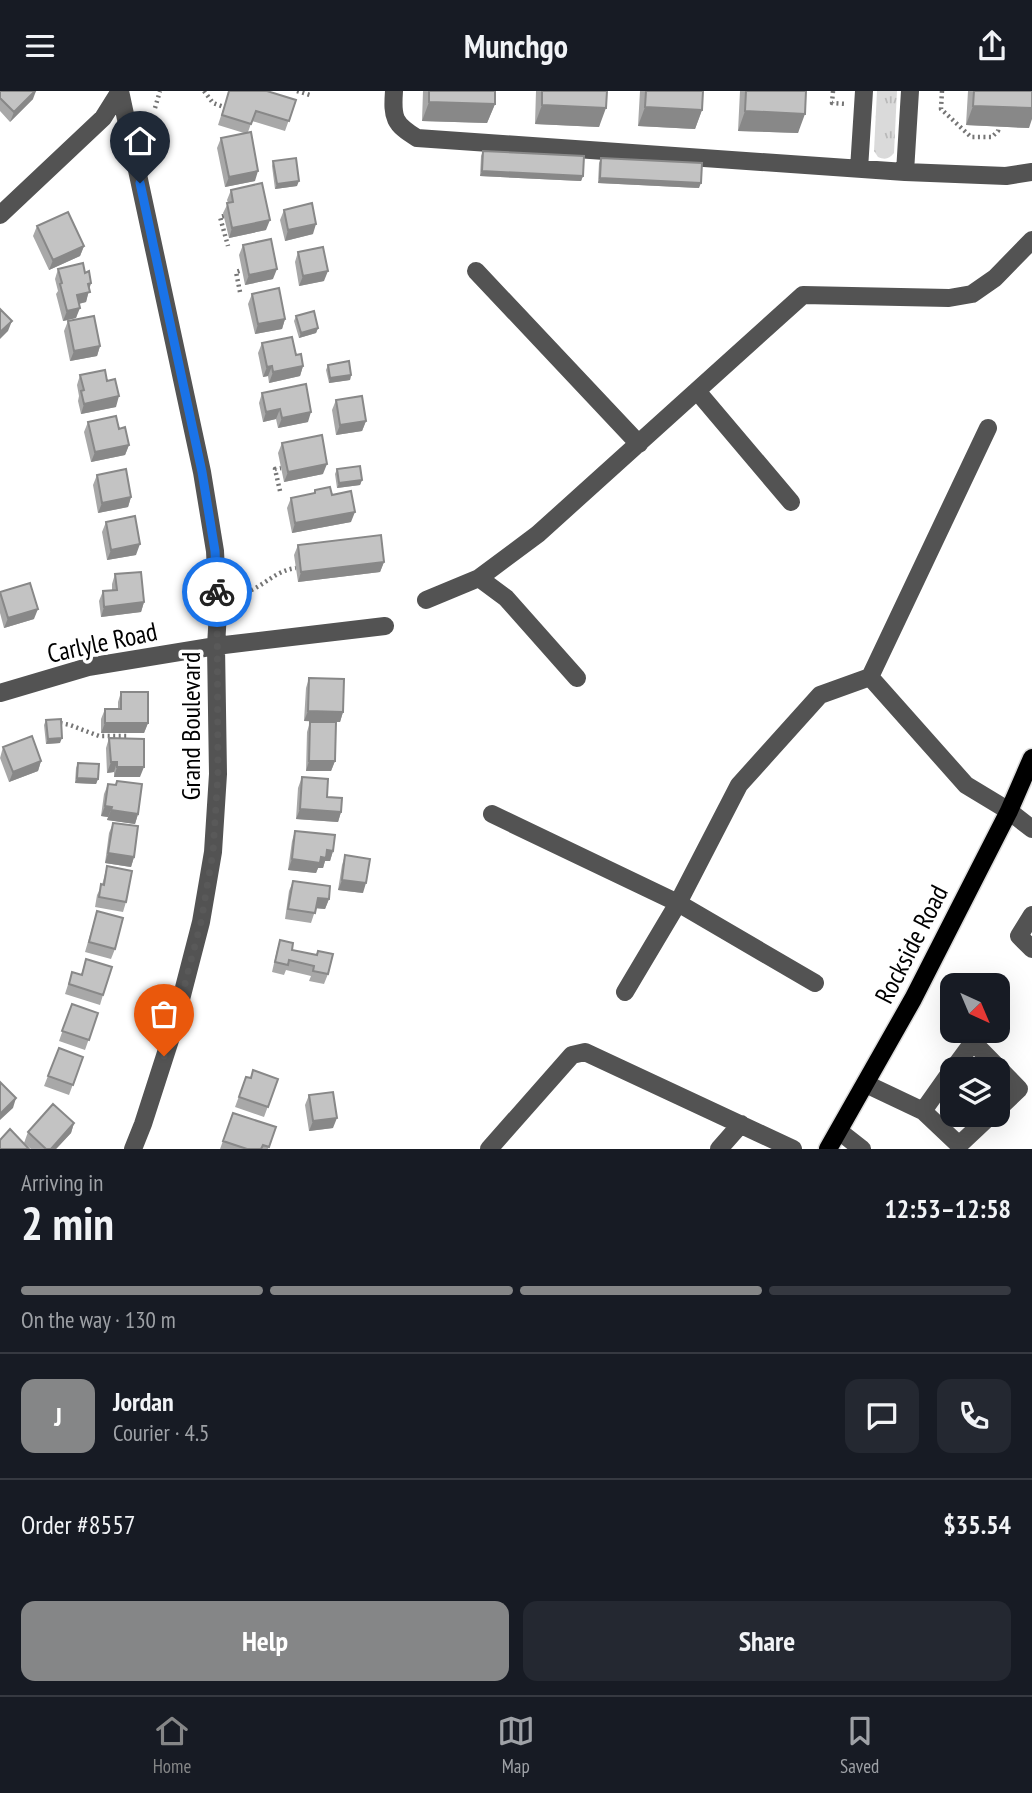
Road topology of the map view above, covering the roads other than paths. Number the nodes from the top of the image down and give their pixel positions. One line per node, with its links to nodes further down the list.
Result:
1 (120, 91): 8 (street); 18 (street, Grand Boulevard)
2 (394, 91): 5 (street)
3 (864, 91): 5 (street)
4 (909, 91): 6 (street)
5 (859, 170): 6 (street)
6 (905, 172): 7 (street)
7 (1032, 172)
8 (0, 215)
9 (1032, 240): 11 (street)
10 (476, 271): 13 (street)
11 (697, 391): 13 (street); 14 (street)
12 (988, 428): 19 (street)
13 (639, 444): 15 (street)
14 (792, 502)
15 (479, 578): 16 (street); 20 (street)
16 (426, 600)
17 (385, 626): 18 (street, Carlyle Road)
18 (216, 646): 21 (street, Carlyle Road); 41 (street, Grand Boulevard)
19 (870, 677): 23 (street); 26 (street)
20 (577, 678)
21 (0, 693)
22 (1032, 758): 23 (main road, Rockside Road)
23 (1009, 811): 25 (street); 34 (main road, Rockside Road)
24 (492, 814): 26 (street)
25 (1032, 829)
26 (678, 903): 29 (street); 30 (street)
27 (1032, 915): 28 (street)
28 (1032, 949)
29 (815, 983)
30 (625, 992)
31 (962, 1057): 32 (street)
32 (988, 1057)
33 (1010, 1080): 36 (street)
34 (866, 1084): 37 (street); 40 (main road, Rockside Road)
35 (940, 1087): 37 (street)
36 (1010, 1098)
37 (923, 1111): 39 (street)
38 (741, 1124): 42 (street); 43 (street); 44 (street)
39 (979, 1127)
40 (839, 1131): 45 (main road, Rockside Road); 46 (street)
41 (133, 1149)
42 (489, 1149)
43 (719, 1149)
44 (793, 1149)
45 (828, 1149)
46 (862, 1149)

